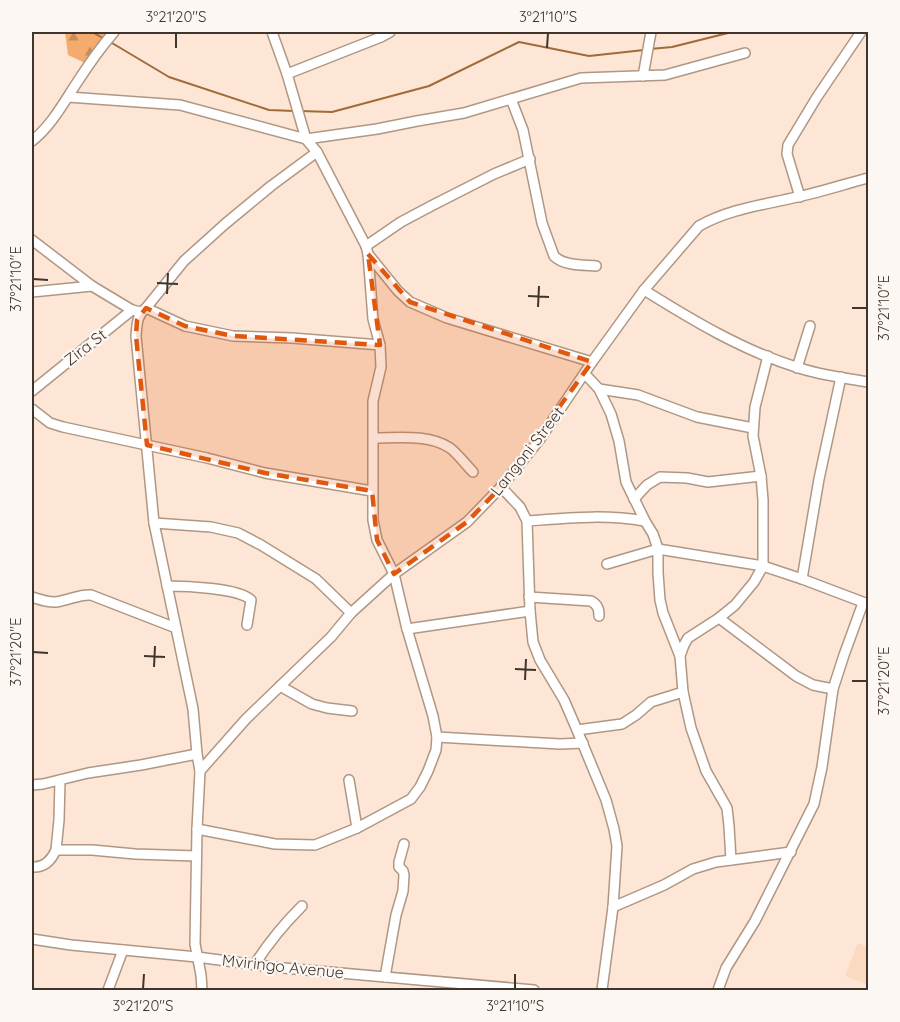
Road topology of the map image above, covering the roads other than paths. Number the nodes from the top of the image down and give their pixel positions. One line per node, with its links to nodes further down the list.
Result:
1 (114, 32): 9 (street)
2 (272, 32): 7 (street)
3 (390, 32): 7 (street)
4 (651, 32): 8 (street)
5 (861, 32): 16 (street)
6 (745, 53): 8 (street)
7 (287, 74): 11 (street)
8 (643, 76): 10 (street)
9 (68, 97): 11 (street); 12 (street)
10 (511, 99): 11 (street); 14 (street)
11 (306, 139): 13 (street)
12 (32, 141)
13 (317, 152): 18 (street); 23 (street, Zira St)
14 (530, 159): 18 (street); 19 (street)
15 (868, 178): 16 (street, Langoni Street)
16 (800, 197): 21 (street, Langoni Street)
17 (32, 240): 20 (street)
18 (367, 250): 25 (street); 27 (street)
19 (596, 266)
20 (92, 286): 22 (street); 23 (street)
21 (644, 290): 26 (street); 27 (street, Langoni Street)
22 (32, 292)
23 (140, 310): 25 (street); 33 (street, Zira St); 37 (street)
24 (810, 326): 28 (street)
25 (380, 345): 36 (street)
26 (768, 356): 28 (street); 35 (street)
27 (592, 362): 29 (street, Langoni Street)
28 (797, 368): 30 (street)
29 (585, 374): 32 (street); 40 (street, Langoni Street)
30 (841, 377): 31 (street); 50 (street)
31 (868, 382)
32 (599, 389): 35 (street); 42 (street)
33 (32, 391)
34 (32, 409): 37 (street)
35 (753, 428): 39 (street)
36 (374, 438): 38 (street); 41 (street)
37 (147, 445): 41 (street); 45 (street)
38 (473, 472)
39 (761, 476): 42 (street); 48 (street)
40 (501, 487): 43 (street); 49 (street, Langoni Street)
41 (372, 491): 49 (street)
42 (633, 499): 44 (street)
43 (527, 521): 44 (street); 53 (street)
44 (645, 521): 46 (street)
45 (154, 523): 51 (street); 56 (street)
46 (658, 549): 47 (street); 48 (street); 62 (street)
47 (607, 564)
48 (763, 566): 50 (street); 58 (street)
49 (394, 574): 56 (street, Langoni Street); 61 (street)
50 (802, 579): 54 (street)
51 (167, 586): 59 (street); 60 (street)
52 (32, 597): 60 (street)
53 (529, 597): 55 (street); 57 (street)
54 (866, 603): 64 (street)
55 (530, 611): 61 (street); 67 (street)
56 (351, 613): 63 (street, Langoni Street)
57 (598, 616)
58 (719, 618): 62 (street); 64 (street)
59 (247, 626)
60 (176, 628): 70 (street)
61 (407, 629): 68 (street)
62 (680, 656): 65 (street)
63 (280, 686): 66 (street); 71 (street, Langoni Street)
64 (833, 689): 79 (street)
65 (683, 692): 67 (street); 81 (street)
66 (352, 711)
67 (577, 730): 69 (street)
68 (437, 737): 69 (street); 75 (street)
69 (583, 743): 84 (street)
70 (197, 754): 71 (street); 72 (street)
71 (200, 771): 76 (street)
72 (60, 780): 74 (street); 78 (street)
73 (349, 780): 75 (street)
74 (32, 785)
75 (357, 828): 76 (street)
76 (197, 829): 80 (street)
77 (404, 844): 89 (street)
78 (56, 850): 80 (street); 82 (street)
79 (791, 852): 81 (street); 94 (street)
80 (196, 856): 87 (street)
81 (731, 860): 84 (street)
82 (32, 867)
83 (302, 906): 88 (street)
84 (613, 907): 93 (street)
85 (32, 939): 86 (street, Mviringo Avenue)
86 (123, 950): 87 (street, Mviringo Avenue); 90 (street)
87 (197, 957): 88 (street, Mviringo Avenue); 91 (street)
88 (255, 964): 89 (street, Mviringo Avenue)
89 (385, 976): 92 (street, Mviringo Avenue)
90 (108, 990)
91 (202, 990)
92 (534, 990)
93 (602, 990)
94 (718, 990)

